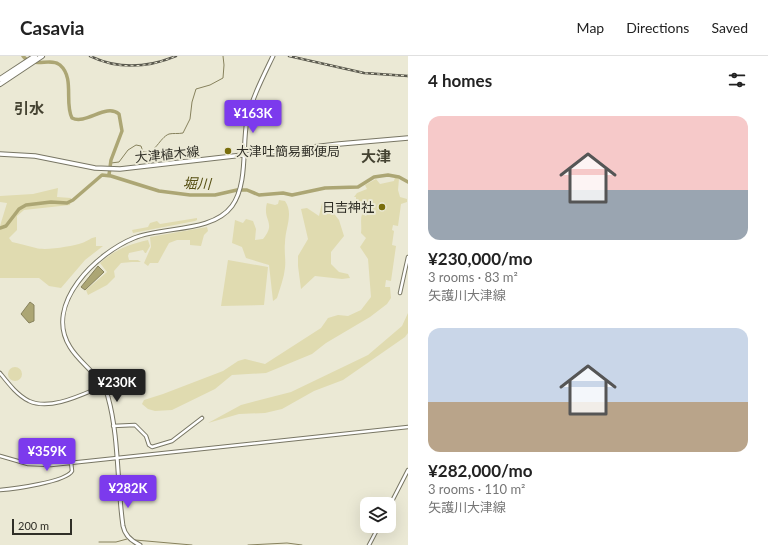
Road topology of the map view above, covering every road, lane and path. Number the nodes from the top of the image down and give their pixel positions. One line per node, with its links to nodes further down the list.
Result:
1 (42, 56): 3 (highway)
2 (273, 56): 9 (main road)
3 (35, 57): 4 (highway)
4 (26, 64): 5 (highway); 6 (highway)
5 (0, 80)
6 (0, 84)
7 (408, 138): 9 (main road, 大津植木線)
8 (0, 154): 9 (main road, 大津植木線)
9 (243, 155): 13 (main road)
10 (408, 257): 11 (street)
11 (400, 293)
12 (0, 373): 13 (street)
13 (103, 386): 15 (main road)
14 (202, 418): 15 (street)
15 (113, 426): 18 (main road)
16 (408, 427): 18 (street)
17 (0, 456): 19 (street)
18 (116, 457): 19 (street); 24 (main road)
19 (71, 462): 21 (street)
20 (408, 470): 22 (street)
21 (0, 490)
22 (394, 497)
23 (375, 533): 25 (street)
24 (140, 545)
25 (369, 545)

